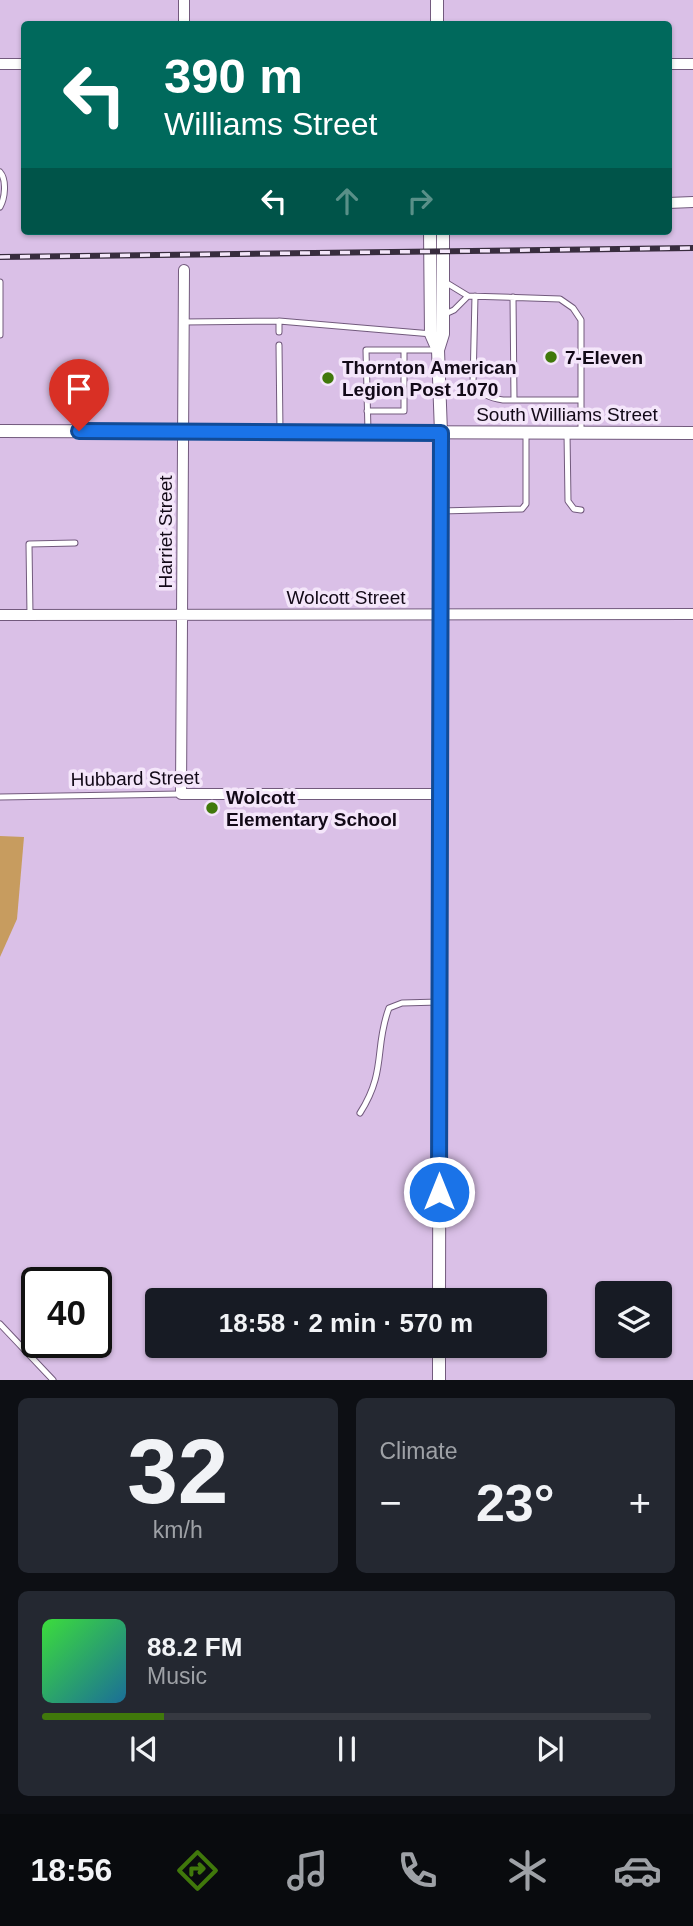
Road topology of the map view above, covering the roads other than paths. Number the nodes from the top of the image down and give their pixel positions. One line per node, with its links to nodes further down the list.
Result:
1 (184, 0): 3 (street)
2 (437, 0): 4 (street)
3 (184, 21)
4 (437, 21)
5 (0, 64): 6 (street)
6 (21, 64)
7 (672, 64): 8 (street)
8 (693, 64)
9 (0, 172): 12 (lane)
10 (693, 202): 11 (street)
11 (672, 203)
12 (0, 206)
13 (430, 235): 24 (street)
14 (443, 235): 17 (street)
15 (184, 270): 22 (street, Harriet Street)
16 (0, 282): 25 (lane)
17 (443, 282): 18 (lane); 20 (street)
18 (471, 296): 19 (lane); 20 (lane); 29 (lane)
19 (513, 297): 29 (lane); 30 (lane)
20 (443, 315): 24 (street)
21 (279, 321): 22 (lane); 23 (lane); 24 (lane)
22 (184, 322): 33 (street, Harriet Street)
23 (279, 332)
24 (437, 334): 28 (street)
25 (0, 335)
26 (279, 345): 34 (lane)
27 (404, 350): 28 (lane); 31 (lane); 31 (lane)
28 (438, 350): 36 (street)
29 (514, 400): 30 (lane)
30 (581, 400): 39 (lane)
31 (367, 411): 35 (lane)
32 (0, 431): 33 (street, South Williams Street)
33 (183, 432): 34 (street, South Williams Street); 47 (street, Harriet Street)
34 (280, 432): 35 (street, South Williams Street)
35 (368, 433): 36 (street, South Williams Street)
36 (441, 433): 37 (street, South Williams Street); 42 (street)
37 (526, 433): 38 (street, South Williams Street); 42 (lane)
38 (567, 433): 39 (street, South Williams Street); 41 (lane)
39 (581, 433): 40 (street, South Williams Street)
40 (693, 433)
41 (581, 510)
42 (441, 511): 48 (street)
43 (75, 543): 46 (lane)
44 (693, 614): 48 (street, Wolcott Street)
45 (0, 615): 46 (street, Wolcott Street)
46 (30, 615): 47 (street, Wolcott Street)
47 (182, 615): 48 (street, Wolcott Street); 49 (street, Harriet Street)
48 (441, 615): 50 (street)
49 (181, 794): 50 (street, Hubbard Street); 51 (lane, Hubbard Street)
50 (439, 794): 52 (street)
51 (0, 797)
52 (439, 1002): 53 (lane); 54 (street)
53 (360, 1113)
54 (439, 1288)
55 (0, 1324): 57 (lane)
56 (439, 1358): 58 (street)
57 (52, 1380)
58 (439, 1380)

